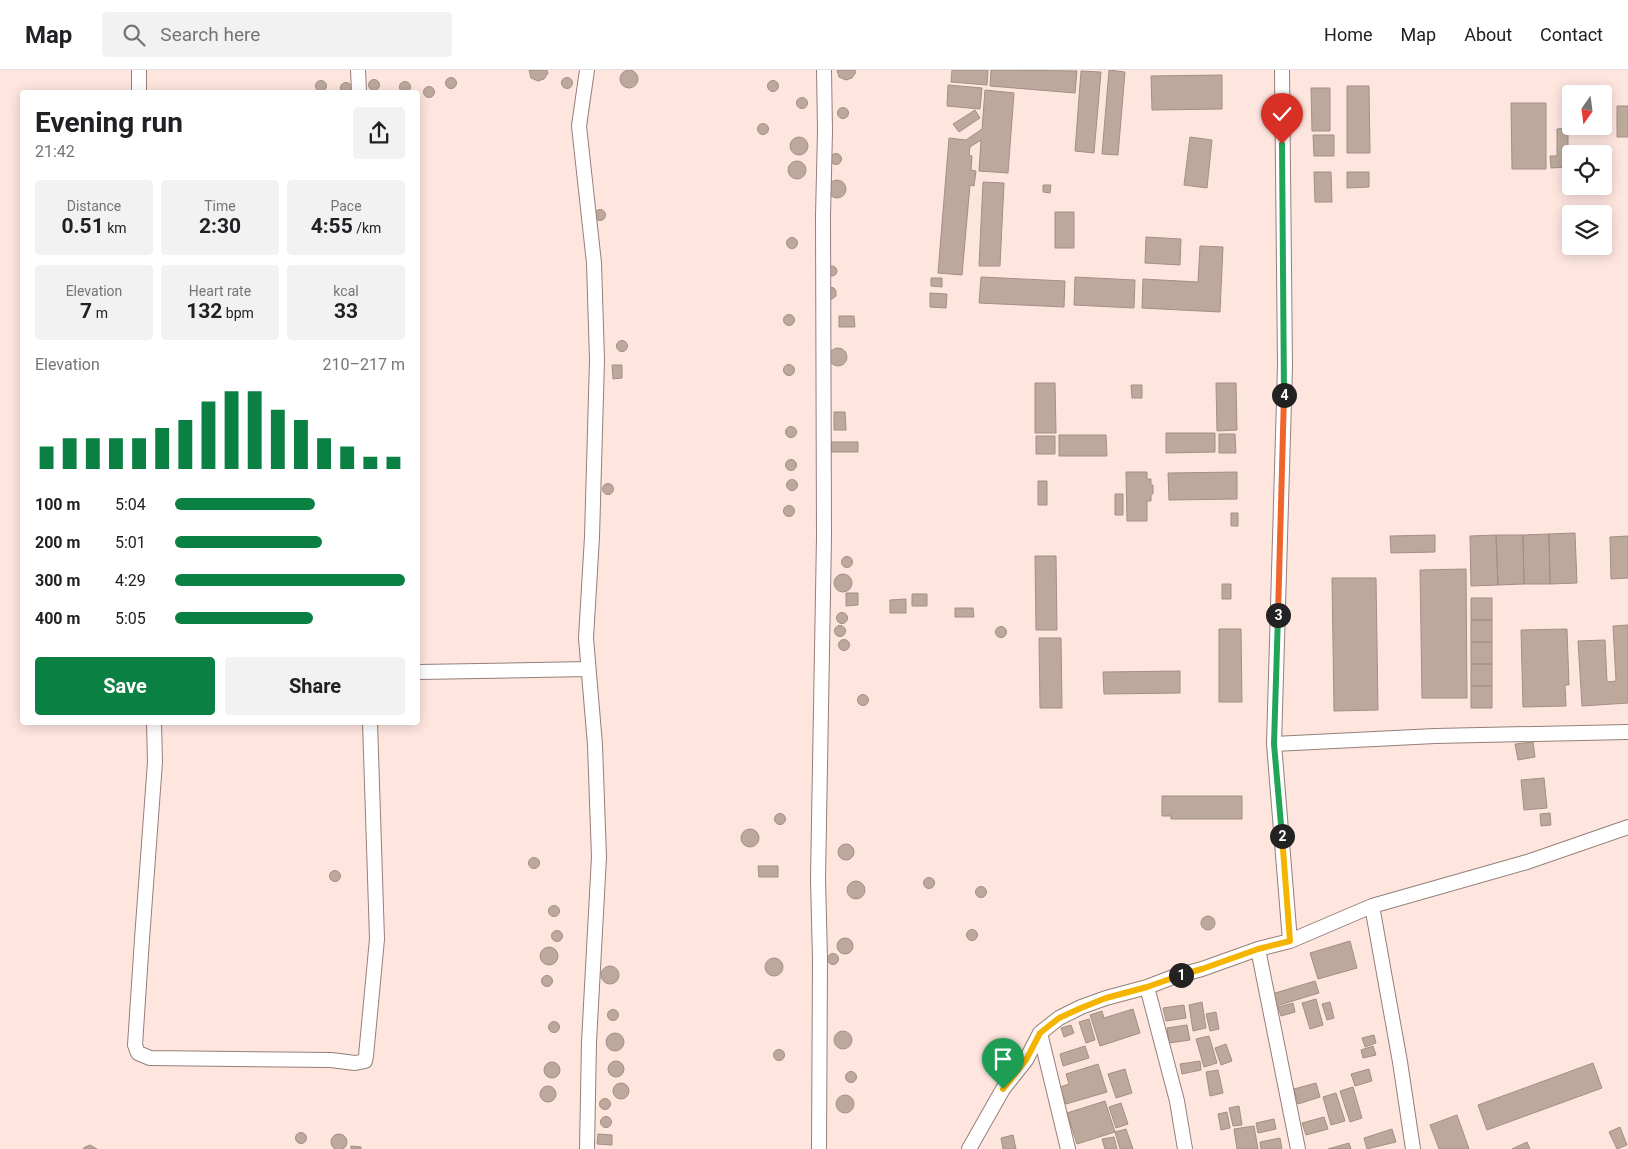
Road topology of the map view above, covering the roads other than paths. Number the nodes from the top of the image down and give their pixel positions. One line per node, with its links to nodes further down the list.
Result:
1 (139, 70): 6 (street)
2 (358, 70): 7 (street)
3 (587, 70): 8 (street)
4 (824, 70): 21 (street)
5 (1282, 70): 13 (street)
6 (140, 90)
7 (359, 90)
8 (588, 669): 9 (street); 20 (street)
9 (420, 672)
10 (154, 725): 11 (street)
11 (370, 725)
12 (1628, 732): 13 (street)
13 (1274, 744): 16 (street)
14 (1628, 827): 15 (street)
15 (1372, 906): 16 (street); 26 (street)
16 (1290, 941): 17 (street)
17 (1258, 949): 18 (street); 25 (street)
18 (1147, 987): 19 (street); 24 (street)
19 (1040, 1033): 22 (street); 23 (street)
20 (587, 1149)
21 (819, 1149)
22 (969, 1149)
23 (1068, 1149)
24 (1185, 1149)
25 (1298, 1149)
26 (1413, 1149)

